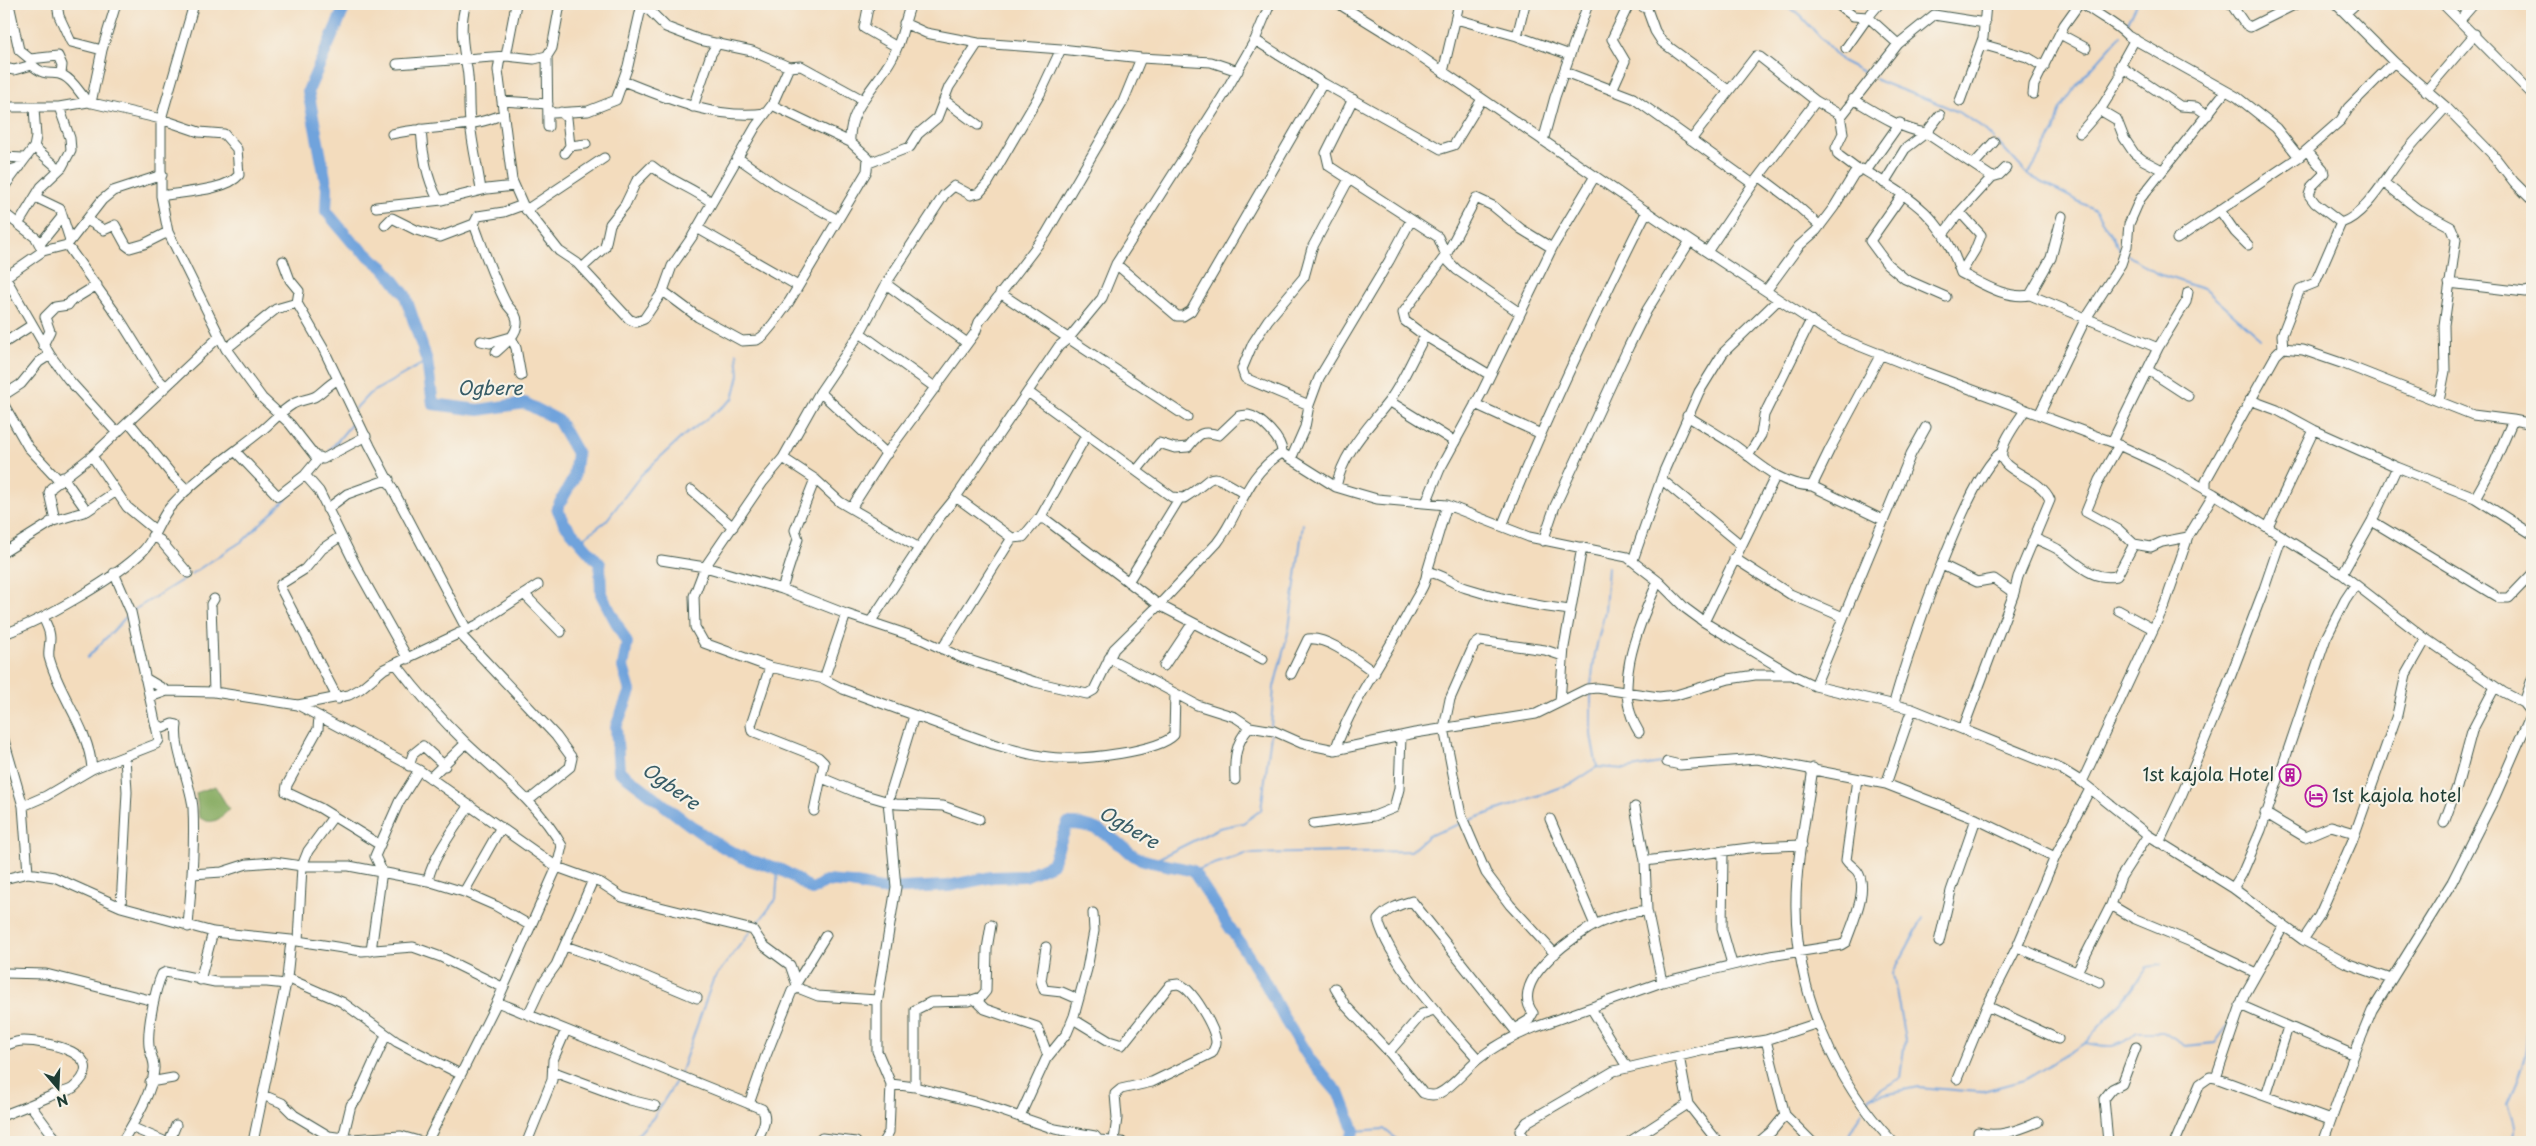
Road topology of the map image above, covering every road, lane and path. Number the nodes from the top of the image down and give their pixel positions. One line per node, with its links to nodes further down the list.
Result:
1 (9, 4): 35 (street)
2 (57, 4): 50 (street)
3 (116, 4): 50 (street)
4 (194, 4): 97 (street)
5 (466, 4): 55 (street)
6 (516, 4): 53 (street)
7 (560, 4): 52 (street)
8 (642, 4): 42 (street); 66 (street)
9 (871, 4): 46 (street)
10 (911, 4): 33 (street)
11 (1270, 4): 41 (street)
12 (1340, 4): 63 (street)
13 (1459, 4): 31 (street)
14 (1525, 4): 39 (street)
15 (1588, 4): 51 (street)
16 (1629, 4): 68 (street)
17 (1638, 4): 69 (street)
18 (1837, 4): 30 (street)
19 (1879, 4): 30 (street)
20 (1986, 4): 34 (street)
21 (2079, 4): 37 (street)
22 (2084, 4): 40 (street)
23 (2231, 4): 24 (street)
24 (2296, 4)
25 (2336, 4): 29 (street)
26 (2356, 4): 29 (street)
27 (2443, 4): 32 (street)
28 (2474, 4): 32 (street)
29 (2347, 12): 56 (street)
30 (1868, 17): 44 (street); 47 (street)
31 (1456, 19): 39 (street); 63 (street)
32 (2460, 20): 38 (street)
33 (904, 23): 43 (street); 46 (street)
34 (1985, 24): 44 (street); 45 (street)
35 (13, 28): 36 (street); 65 (street)
36 (4, 33)
37 (2060, 34): 48 (street); 60 (street)
38 (2475, 34): 70 (street); 73 (street)
39 (1517, 36): 51 (street)
40 (2132, 37): 58 (street); 71 (street)
41 (1255, 40): 62 (street); 67 (street)
42 (718, 43): 59 (street); 87 (street)
43 (978, 43): 49 (street); 78 (street)
44 (1898, 44): 76 (street)
45 (1981, 44): 60 (street); 80 (street)
46 (897, 47): 77 (street)
47 (1846, 48)
48 (2086, 48)
49 (1061, 49): 54 (street); 174 (street)
50 (102, 50): 82 (street)
51 (1570, 55): 64 (street)
52 (547, 56): 53 (street); 86 (street)
53 (503, 57): 55 (street); 79 (street)
54 (1141, 58): 62 (street); 181 (street)
55 (464, 59): 57 (street); 98 (street)
56 (2394, 62): 70 (street); 112 (street)
57 (397, 64)
58 (2120, 66): 90 (street); 96 (street)
59 (789, 67): 77 (street); 83 (street)
60 (2044, 67): 72 (street)
61 (4, 68): 65 (street)
62 (1238, 71): 169 (street)
63 (1443, 72): 75 (street)
64 (1564, 72): 68 (street); 107 (street)
65 (61, 74): 82 (street)
66 (623, 81): 87 (street); 91 (street)
67 (1323, 83): 74 (street); 169 (street)
68 (1612, 90): 106 (street)
69 (1728, 90): 81 (street); 106 (street)
70 (2426, 91): 88 (street)
71 (2225, 92): 96 (street); 114 (street)
72 (2033, 94)
73 (2532, 94)
74 (1353, 99): 75 (street); 128 (street)
75 (1482, 99): 107 (street)
76 (1853, 99): 94 (street); 99 (street)
77 (863, 100): 108 (street)
78 (944, 100): 100 (street); 118 (street)
79 (502, 101): 86 (street); 93 (street)
80 (1960, 101)
81 (1816, 102): 94 (street); 129 (street)
82 (90, 103): 85 (street); 97 (street)
83 (772, 105): 92 (street); 108 (street)
84 (4, 107): 89 (street)
85 (59, 107): 89 (street); 120 (street)
86 (548, 107): 91 (street); 101 (street)
87 (693, 107): 92 (street)
88 (2446, 107): 131 (street); 139 (street)
89 (34, 108): 111 (street)
90 (2100, 110): 104 (street); 122 (street)
91 (561, 112): 110 (street)
92 (766, 113): 116 (street)
93 (503, 114): 98 (street); 132 (street)
94 (1840, 115): 123 (street)
95 (1940, 115): 103 (street)
96 (2208, 115): 122 (street)
97 (161, 120): 125 (street); 136 (street)
98 (470, 123): 102 (street); 134 (street)
99 (1900, 123): 103 (street); 123 (street)
100 (978, 125)
101 (548, 127)
102 (421, 129): 105 (street); 138 (street)
103 (1926, 133): 119 (street); 130 (street)
104 (2080, 133)
105 (392, 134)
106 (1691, 140): 129 (street)
107 (1543, 141): 126 (street)
108 (850, 142): 118 (street)
109 (1994, 142): 119 (street)
110 (586, 144)
111 (34, 147): 117 (street); 120 (street)
112 (2307, 151): 114 (street); 153 (street)
113 (4, 157): 117 (street)
114 (2300, 157): 145 (street)
115 (604, 158): 142 (street)
116 (738, 158): 140 (street); 149 (street)
117 (21, 163): 124 (street); 133 (street)
118 (869, 163): 149 (street)
119 (1974, 164): 127 (street)
120 (62, 167): 137 (street)
121 (2006, 168): 127 (street)
122 (2162, 170): 188 (street)
123 (1862, 171): 130 (street); 156 (street)
124 (4, 172)
125 (162, 175): 136 (street); 150 (street)
126 (1595, 176): 143 (street); 165 (street)
127 (1992, 177): 144 (street)
128 (1349, 179): 151 (street); 220 (street)
129 (1756, 180): 156 (street); 166 (street)
130 (1884, 182): 135 (street)
131 (2383, 182): 153 (street); 173 (street)
132 (514, 186): 134 (street); 142 (street)
133 (4, 187)
134 (481, 190): 138 (street)
135 (1903, 194): 159 (street); 183 (street)
136 (160, 196): 158 (street)
137 (35, 197): 148 (street); 152 (street)
138 (438, 200): 141 (street)
139 (2532, 200)
140 (711, 202): 157 (street); 170 (street)
141 (376, 207)
142 (524, 207): 154 (street); 170 (street)
143 (1647, 211): 162 (street); 233 (street)
144 (1960, 212): 159 (street); 171 (street)
145 (2221, 212): 160 (street); 164 (street)
146 (4, 213): 152 (street)
147 (2062, 216): 182 (street)
148 (61, 218): 161 (street); 163 (street)
149 (836, 219): 176 (street)
150 (87, 220): 158 (street); 161 (street)
151 (1412, 220): 167 (street); 220 (street)
152 (19, 223): 163 (street)
153 (2341, 223): 200 (street)
154 (474, 224): 155 (street); 193 (street)
155 (385, 225)
156 (1820, 226): 179 (street)
157 (698, 228): 176 (street); 178 (street)
158 (168, 232): 192 (street)
159 (1944, 233): 171 (street)
160 (2177, 240)
161 (68, 242): 163 (street); 175 (street)
162 (1690, 242): 166 (street); 284 (street)
163 (40, 244): 172 (street)
164 (2248, 245)
165 (1552, 248): 167 (street); 186 (street)
166 (1707, 252): 179 (street)
167 (1446, 255): 186 (street); 191 (street)
168 (283, 261): 185 (street)
169 (1116, 264): 194 (street)
170 (582, 268): 178 (street)
171 (1961, 273): 182 (street)
172 (5, 278): 189 (street)
173 (2449, 283): 177 (street); 217 (street)
174 (886, 284): 190 (street); 197 (street)
175 (96, 285): 198 (street); 209 (street)
176 (798, 286): 178 (street)
177 (2532, 290)
178 (663, 291)
179 (1766, 291): 184 (street)
180 (2188, 292): 199 (street)
181 (1000, 294): 194 (street); 197 (street)
182 (2030, 296): 188 (street)
183 (1946, 297)
184 (1778, 300): 187 (street); 224 (street)
185 (296, 303): 201 (street); 208 (street)
186 (1520, 314): 206 (street)
187 (1810, 320): 203 (street); 242 (street)
188 (2085, 320): 199 (street); 223 (street)
189 (32, 326): 196 (street); 198 (street)
190 (860, 333): 210 (street); 211 (street)
191 (1425, 336): 206 (street); 216 (street)
192 (219, 337): 201 (street); 209 (street)
193 (511, 337): 195 (street); 202 (street); 207 (street)
194 (1068, 338): 212 (street); 225 (street)
195 (481, 341)
196 (4, 343)
197 (967, 343): 210 (street)
198 (43, 345): 204 (street)
199 (2158, 348): 205 (street)
200 (2283, 348): 215 (street); 217 (street)
201 (226, 349): 222 (street)
202 (496, 352)
203 (1881, 354): 221 (street); 254 (street)
204 (50, 355): 213 (street); 231 (street)
205 (2148, 370): 214 (street); 236 (street)
206 (1490, 375): 218 (street)
207 (522, 376)
208 (337, 380): 222 (street); 234 (street)
209 (166, 387): 227 (street)
210 (936, 388): 240 (street)
211 (820, 392): 240 (street); 244 (street)
212 (1028, 392): 232 (street); 262 (street)
213 (4, 395)
214 (2188, 396)
215 (2250, 400): 230 (street); 258 (street)
216 (1389, 401): 235 (street); 255 (street)
217 (2439, 401): 226 (street)
218 (1475, 404): 233 (street); 235 (street)
219 (4, 405): 250 (street)
220 (1309, 405): 245 (street)
221 (2025, 410): 223 (street); 238 (street)
222 (278, 414): 237 (street); 243 (street)
223 (2039, 415): 236 (street)
224 (1687, 416): 242 (street); 253 (street)
225 (1187, 417)
226 (2513, 420): 228 (street); 263 (street)
227 (129, 422): 231 (street); 256 (street)
228 (2532, 426)
229 (1926, 427): 271 (street)
230 (2314, 430): 246 (street); 276 (street)
231 (117, 433): 241 (street)
232 (1087, 434): 247 (street); 270 (street)
233 (1541, 434): 274 (street)
234 (366, 436): 243 (street); 251 (street)
235 (1455, 442): 265 (street)
236 (2116, 444): 258 (street); 285 (street)
237 (235, 451): 248 (street); 256 (street)
238 (2002, 452): 282 (street); 293 (street)
239 (1282, 453): 245 (street); 247 (street); 260 (street)
240 (887, 454): 267 (street)
241 (92, 456): 250 (street); 259 (street)
242 (1748, 456): 249 (street)
243 (320, 457): 248 (street)
244 (783, 458): 252 (street); 275 (street)
245 (1291, 459): 255 (street)
246 (2397, 467): 263 (street); 272 (street)
247 (1137, 470): 264 (street)
248 (305, 475): 268 (street)
249 (1775, 477): 254 (street); 286 (street)
250 (61, 479): 269 (street); 273 (street)
251 (388, 479): 268 (street); 318 (street)
252 (814, 479): 267 (street); 304 (street)
253 (1661, 479): 286 (street); 292 (street)
254 (1812, 486): 271 (street)
255 (1336, 487): 265 (street)
256 (188, 490): 277 (street)
257 (691, 490): 275 (street)
258 (2206, 490): 261 (street)
259 (115, 492): 269 (street); 277 (street)
260 (1244, 493): 264 (street); 308 (street)
261 (2214, 494): 276 (street); 283 (street)
262 (956, 497): 281 (street); 288 (street)
263 (2475, 498): 278 (street)
264 (1179, 499): 301 (street)
265 (1426, 503): 266 (street)
266 (1447, 505): 274 (street); 295 (street)
267 (852, 507): 288 (street)
268 (327, 509): 279 (street)
269 (87, 511): 273 (street)
270 (1040, 518): 281 (street); 301 (street)
271 (1883, 520): 313 (street)
272 (2372, 521): 298 (street); 299 (street)
273 (50, 522): 289 (street)
274 (1502, 526): 284 (street)
275 (733, 527): 294 (street)
276 (2268, 527): 280 (street)
277 (154, 533): 296 (street); 297 (street)
278 (2532, 534)
279 (341, 536): 325 (street); 343 (street)
280 (2282, 536): 298 (street); 394 (street)
281 (1012, 538): 322 (street)
282 (2034, 538): 285 (street); 306 (street)
283 (2188, 538): 285 (street); 317 (street)
284 (1543, 541): 287 (street)
285 (2134, 544)
286 (1741, 545): 290 (street)
287 (1582, 547): 292 (street); 309 (street)
288 (919, 548): 314 (street)
289 (4, 552)
290 (1734, 558): 313 (street); 315 (street)
291 (661, 560): 294 (street)
292 (1633, 560): 300 (street)
293 (1942, 566): 306 (street); 346 (street)
294 (705, 567): 304 (street); 329 (street)
295 (1427, 572): 309 (street); 330 (street)
296 (114, 573): 312 (street); 333 (street)
297 (188, 573)
298 (2342, 574): 303 (street)
299 (2532, 574)
300 (1658, 581): 315 (street); 340 (street)
301 (1128, 582): 308 (street)
302 (538, 585): 305 (street)
303 (2355, 585): 321 (street); 384 (street)
304 (782, 589): 311 (street)
305 (524, 594): 318 (street); 319 (street)
306 (2014, 594): 358 (street)
307 (214, 599): 339 (street)
308 (1159, 605): 316 (street); 324 (street)
309 (1570, 610): 323 (street)
310 (2118, 610): 317 (street)
311 (846, 614): 314 (street); 334 (street)
312 (42, 617): 320 (street); 369 (street)
313 (1842, 617): 336 (street)
314 (872, 621): 322 (street)
315 (1704, 622): 332 (street)
316 (1192, 624): 326 (street); 328 (street)
317 (2153, 629): 375 (street)
318 (463, 632): 325 (street); 379 (street)
319 (561, 632)
320 (4, 634)
321 (2426, 639): 337 (street); 392 (street)
322 (942, 649): 324 (street)
323 (1563, 656): 345 (street); 356 (street)
324 (1109, 658): 341 (street)
325 (408, 659): 327 (street)
326 (1263, 659)
327 (396, 664): 343 (street); 362 (street)
328 (1164, 666)
329 (770, 667): 334 (street); 372 (street)
330 (1375, 673): 331 (street); 363 (street)
331 (1291, 674)
332 (1792, 676): 336 (street); 340 (street)
333 (145, 678): 338 (street); 342 (street)
334 (824, 679): 352 (street)
335 (2532, 679): 347 (street)
336 (1815, 686): 346 (street)
337 (2495, 687): 347 (street); 389 (street)
338 (167, 691): 339 (street); 342 (street)
339 (214, 692): 348 (street)
340 (1626, 692): 345 (street); 359 (street)
341 (1175, 693): 352 (street); 355 (street)
342 (150, 697): 354 (street)
343 (338, 699): 344 (street)
344 (315, 701): 348 (street); 351 (street)
345 (1560, 702): 356 (street)
346 (1894, 703): 349 (street)
347 (2524, 703): 350 (street)
348 (298, 705): 351 (street)
349 (1912, 709): 358 (street); 376 (street)
350 (2532, 713): 435 (street)
351 (316, 714): 353 (street); 357 (street)
352 (914, 716): 378 (street)
353 (330, 721): 357 (street); 366 (street)
354 (157, 724): 364 (street); 404 (street)
355 (1250, 727): 363 (street); 374 (street)
356 (1444, 728): 360 (street); 429 (street)
357 (318, 729): 385 (street)
358 (1963, 729): 375 (street)
359 (1638, 732)
360 (1401, 737): 363 (street); 390 (street)
361 (4, 740): 381 (street)
362 (466, 743): 367 (street); 379 (street)
363 (1335, 750)
364 (125, 756): 369 (street); 411 (street)
365 (1667, 762): 368 (street)
366 (409, 766): 367 (street); 370 (street)
367 (445, 766): 371 (street)
368 (1813, 768): 373 (street); 396 (street)
369 (92, 769): 381 (street)
370 (419, 770): 371 (street); 395 (street)
371 (430, 778): 380 (street)
372 (822, 778): 378 (street); 383 (street)
373 (1857, 778): 376 (street); 428 (street)
374 (1235, 780)
375 (2082, 782): 377 (street)
376 (1886, 784): 388 (street)
377 (2090, 789): 393 (street); 398 (street)
378 (888, 801): 386 (street); 444 (street)
379 (528, 802): 401 (street)
380 (470, 805): 391 (street); 407 (street)
381 (23, 806): 403 (street)
382 (1635, 807): 399 (street)
383 (814, 811)
384 (2265, 814): 392 (street); 408 (street)
385 (334, 817): 395 (street); 400 (street)
386 (979, 819)
387 (1550, 819): 415 (street)
388 (1976, 819): 398 (street); 423 (street)
389 (2444, 823)
390 (1314, 824)
391 (501, 827): 401 (street); 409 (street)
392 (2355, 833): 422 (street)
393 (2148, 835): 394 (street); 410 (street)
394 (2159, 842): 408 (street)
395 (380, 845): 402 (street)
396 (1802, 846): 397 (street); 428 (street)
397 (1723, 851): 399 (street); 430 (street)
398 (2055, 857): 426 (street)
399 (1645, 861): 412 (street)
400 (302, 866): 402 (street); 404 (street); 421 (street)
401 (558, 867): 406 (street); 416 (street)
402 (382, 871): 407 (street); 427 (street)
403 (28, 873): 405 (street); 411 (street)
404 (192, 874): 418 (street)
405 (4, 880)
406 (592, 880): 424 (street); 439 (street)
407 (428, 881): 409 (street)
408 (2232, 888): 417 (street)
409 (464, 892): 416 (street)
410 (2111, 905): 431 (street); 433 (street)
411 (121, 907): 418 (street)
412 (1647, 910): 415 (street); 437 (street)
413 (1093, 913): 443 (street)
414 (991, 925): 445 (street)
415 (1595, 925): 429 (street)
416 (531, 926): 440 (street)
417 (2283, 926): 422 (street); 433 (street)
418 (188, 927): 419 (street)
419 (213, 932): 421 (street); 434 (street)
420 (826, 935): 439 (street)
421 (294, 940): 427 (street); 436 (street)
422 (2303, 940): 435 (street)
423 (1939, 942)
424 (565, 946): 442 (street); 452 (street)
425 (1046, 946): 443 (street)
426 (2017, 947): 431 (street); 449 (street)
427 (372, 951): 440 (street)
428 (1798, 951): 430 (street); 454 (street)
429 (1555, 954): 457 (street)
430 (1732, 964): 437 (street)
431 (2077, 972): 438 (street)
432 (4, 973): 446 (street)
433 (2256, 973): 448 (street)
434 (200, 980): 436 (street); 446 (street)
435 (2390, 980): 464 (street)
436 (287, 981): 458 (street); 477 (street)
437 (1662, 982): 451 (street)
438 (2100, 982)
439 (797, 985): 444 (street); 479 (street)
440 (502, 987): 447 (street)
441 (1335, 988): 463 (street)
442 (697, 998)
443 (1078, 999): 453 (street)
444 (878, 1000): 475 (street)
445 (976, 1000): 465 (street); 476 (street)
446 (154, 1001): 474 (street)
447 (496, 1002): 452 (street); 470 (street)
448 (2240, 1005): 455 (street); 472 (street)
449 (1987, 1006): 460 (street); 473 (street)
450 (1431, 1008): 457 (street); 463 (street); 467 (street)
451 (1591, 1008): 457 (street); 468 (street)
452 (528, 1015): 456 (street)
453 (1073, 1019): 465 (street); 493 (street)
454 (1818, 1023): 459 (street); 510 (street)
455 (2288, 1027): 464 (street); 478 (street)
456 (566, 1030): 469 (street); 479 (street)
457 (1516, 1032): 467 (street)
458 (386, 1034): 470 (street); 491 (street)
459 (1766, 1040): 466 (street); 484 (street)
460 (2058, 1040)
461 (4, 1046): 481 (street)
462 (2136, 1047): 512 (street)
463 (1389, 1052): 467 (street)
464 (2354, 1055): 486 (street)
465 (1048, 1056): 485 (street)
466 (1679, 1056): 468 (street); 480 (street)
467 (1478, 1059)
468 (1627, 1067): 505 (street)
469 (554, 1072): 482 (street); 500 (street)
470 (460, 1074): 499 (street)
471 (173, 1078): 474 (street)
472 (2216, 1078): 478 (street); 513 (street)
473 (1957, 1079)
474 (150, 1082): 489 (street)
475 (891, 1084): 476 (street); 504 (street)
476 (915, 1087): 485 (street)
477 (263, 1095): 491 (street); 497 (street)
478 (2266, 1096): 486 (street)
479 (750, 1104): 501 (street)
480 (1688, 1104): 506 (street); 507 (street)
481 (31, 1106): 483 (street); 490 (street)
482 (655, 1106)
483 (4, 1115)
484 (1785, 1115): 508 (street); 509 (street)
485 (1020, 1116): 492 (street)
486 (2330, 1120): 514 (street)
487 (2038, 1122): 511 (street)
488 (176, 1126): 496 (street)
489 (131, 1127): 495 (street); 496 (street)
490 (56, 1139): 494 (street)
491 (348, 1140): 498 (street)
492 (1100, 1141): 493 (street)
493 (1118, 1141)
494 (44, 1142)
495 (122, 1142)
496 (167, 1142)
497 (253, 1142)
498 (422, 1142)
499 (427, 1142)
500 (527, 1142)
501 (756, 1142)
502 (818, 1142): 503 (street)
503 (856, 1142)
504 (883, 1142)
505 (1527, 1142)
506 (1629, 1142)
507 (1718, 1142)
508 (1759, 1142)
509 (1812, 1142)
510 (1892, 1142)
511 (1978, 1142)
512 (2108, 1142)
513 (2175, 1142)
514 (2322, 1142)

